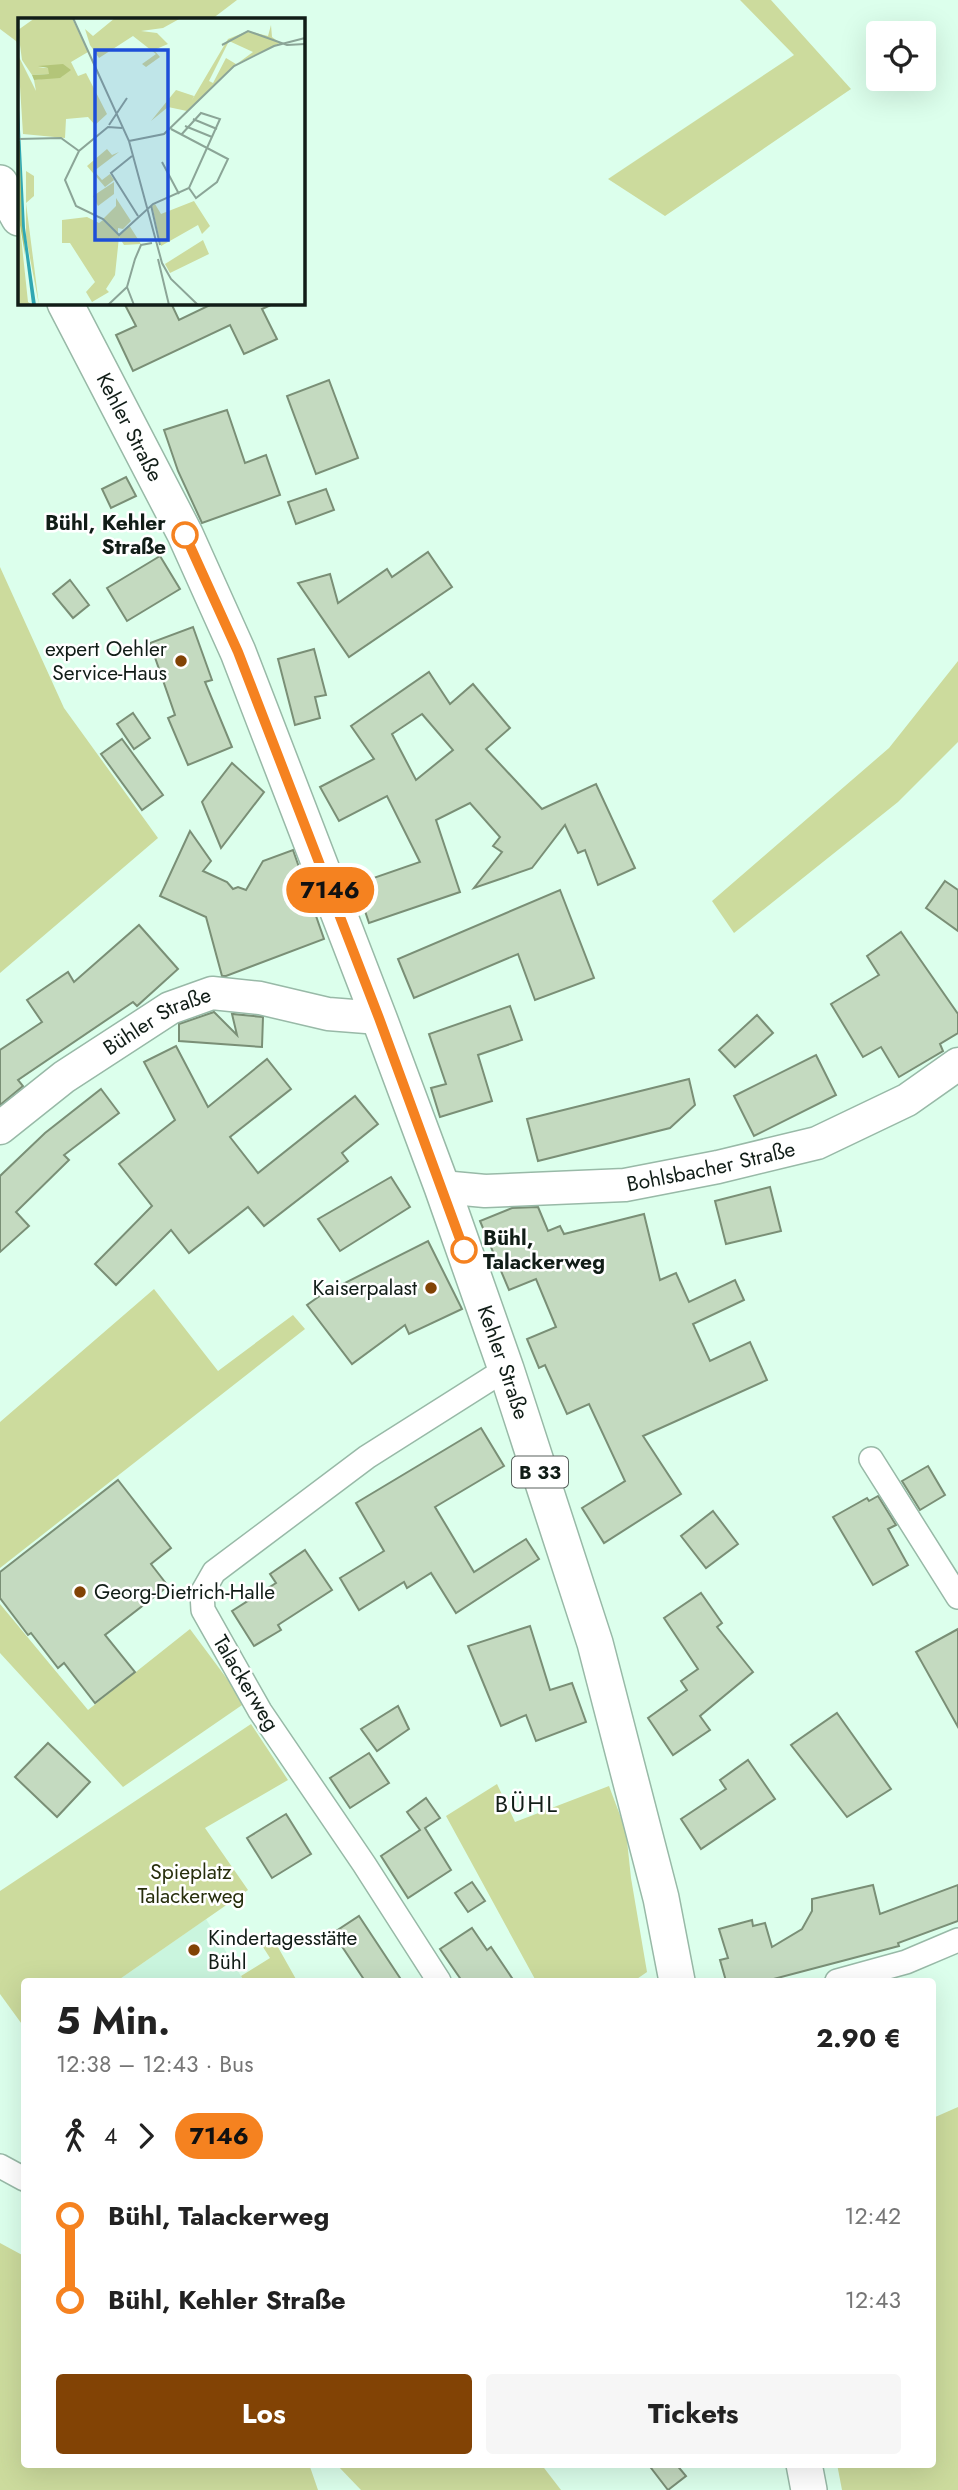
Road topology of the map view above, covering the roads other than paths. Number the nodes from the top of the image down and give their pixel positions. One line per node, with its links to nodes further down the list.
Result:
1 (0, 183): 2 (main road)
2 (18, 216)
3 (66, 304): 4 (main road, Kehler Straße / B 33)
4 (379, 1018): 6 (street, Bühler Straße); 7 (main road, Kehler Straße / B 33)
5 (958, 1064): 7 (street, Bohlsbacher Straße)
6 (0, 1128)
7 (442, 1187): 8 (main road, Kehler Straße / B 33)
8 (506, 1369): 12 (street, Talackerweg); 13 (main road, Kehler Straße / B 33)
9 (871, 1460): 10 (street)
10 (958, 1597)
11 (958, 1940): 14 (street)
12 (437, 1978)
13 (676, 1978)
14 (848, 1978)
15 (0, 2166): 16 (street)
16 (21, 2177)
17 (805, 2468): 18 (main road)
18 (809, 2490)

